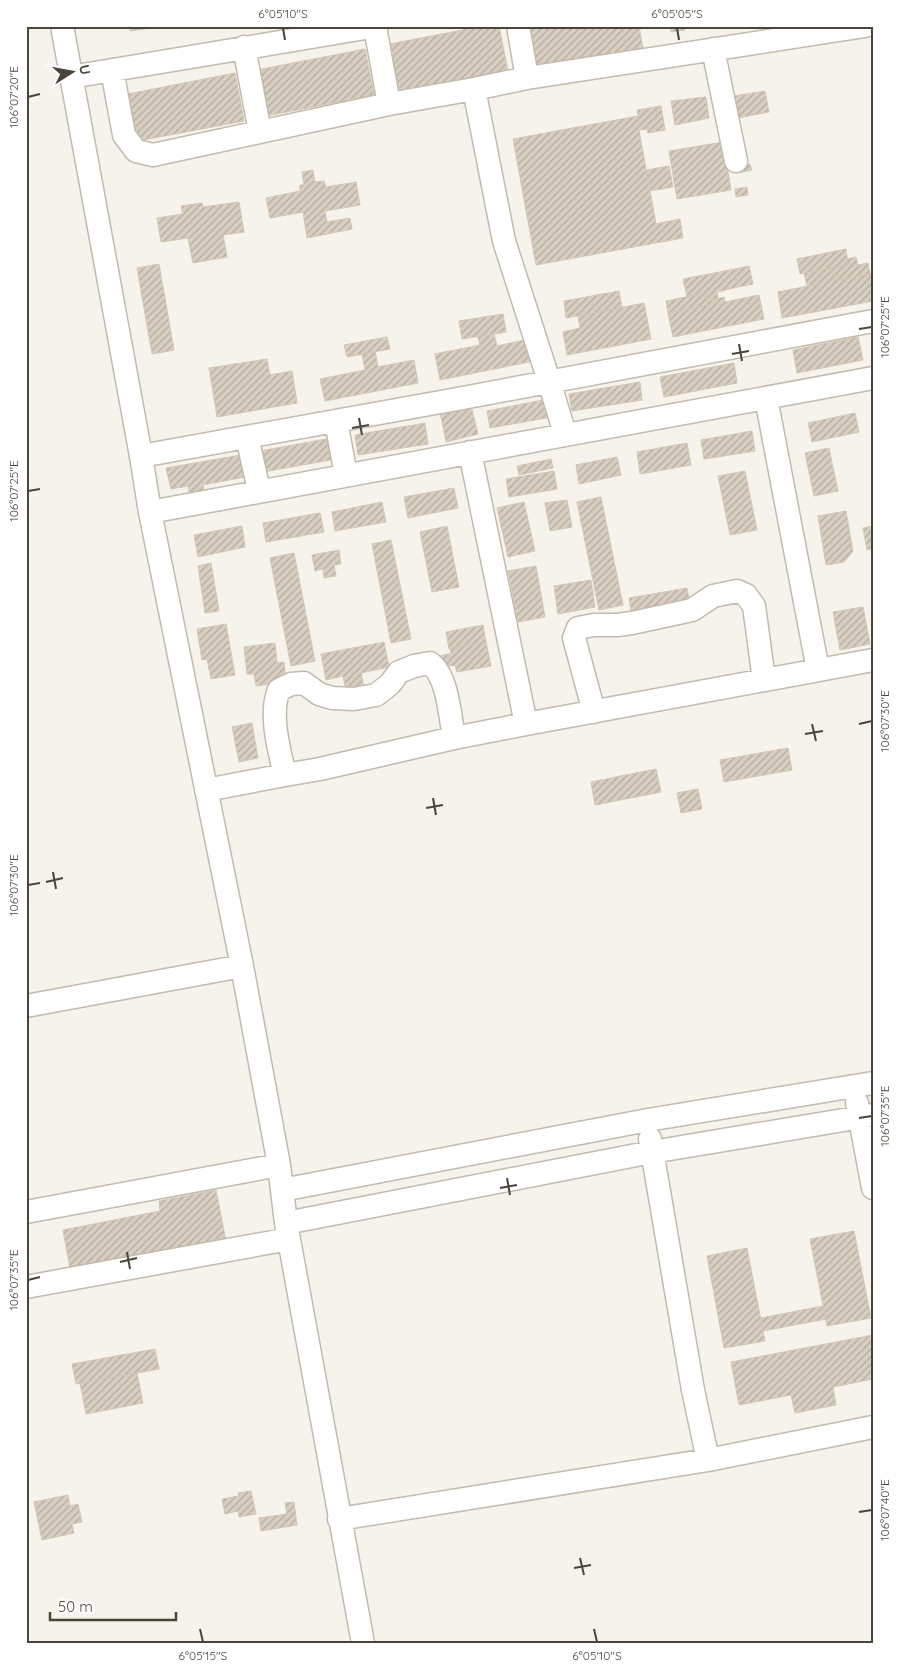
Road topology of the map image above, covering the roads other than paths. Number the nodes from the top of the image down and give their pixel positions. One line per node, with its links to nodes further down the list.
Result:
1 (62, 26): 8 (lane)
2 (376, 26): 5 (lane); 11 (lane)
3 (518, 26): 9 (lane)
4 (865, 26): 6 (lane)
5 (244, 47): 7 (lane); 12 (lane)
6 (713, 49): 9 (lane); 13 (lane)
7 (112, 70): 8 (lane); 12 (lane)
8 (71, 77): 22 (lane)
9 (527, 78): 10 (lane)
10 (474, 89): 11 (lane); 16 (lane)
11 (389, 104): 12 (lane)
12 (260, 132)
13 (736, 161)
14 (873, 321): 16 (lane)
15 (873, 378): 17 (lane)
16 (550, 381): 18 (lane); 19 (lane)
17 (766, 398): 19 (lane); 27 (lane)
18 (336, 421): 20 (lane); 23 (lane)
19 (565, 434): 21 (lane)
20 (248, 437): 22 (lane); 24 (lane)
21 (470, 452): 23 (lane); 30 (lane)
22 (141, 456): 25 (lane)
23 (346, 475): 24 (lane)
24 (259, 490): 25 (lane)
25 (150, 512): 33 (lane)
26 (873, 660): 27 (lane)
27 (818, 670): 28 (lane)
28 (764, 680): 29 (lane); 29 (lane)
29 (594, 712): 30 (lane)
30 (526, 724): 31 (lane)
31 (454, 738): 32 (lane); 32 (lane)
32 (285, 775): 33 (lane)
33 (206, 790): 34 (lane)
34 (242, 966): 35 (lane); 40 (lane)
35 (26, 1006)
36 (864, 1085): 37 (lane); 38 (lane)
37 (866, 1116): 39 (lane); 41 (lane)
38 (648, 1120): 39 (lane); 42 (lane)
39 (652, 1152): 44 (lane); 47 (lane)
40 (279, 1164): 42 (lane); 43 (lane)
41 (873, 1188)
42 (282, 1190): 44 (lane)
43 (26, 1212)
44 (288, 1231): 45 (lane); 48 (lane)
45 (26, 1287)
46 (873, 1427): 47 (lane)
47 (708, 1460): 48 (lane)
48 (339, 1519): 49 (lane)
49 (363, 1643)

